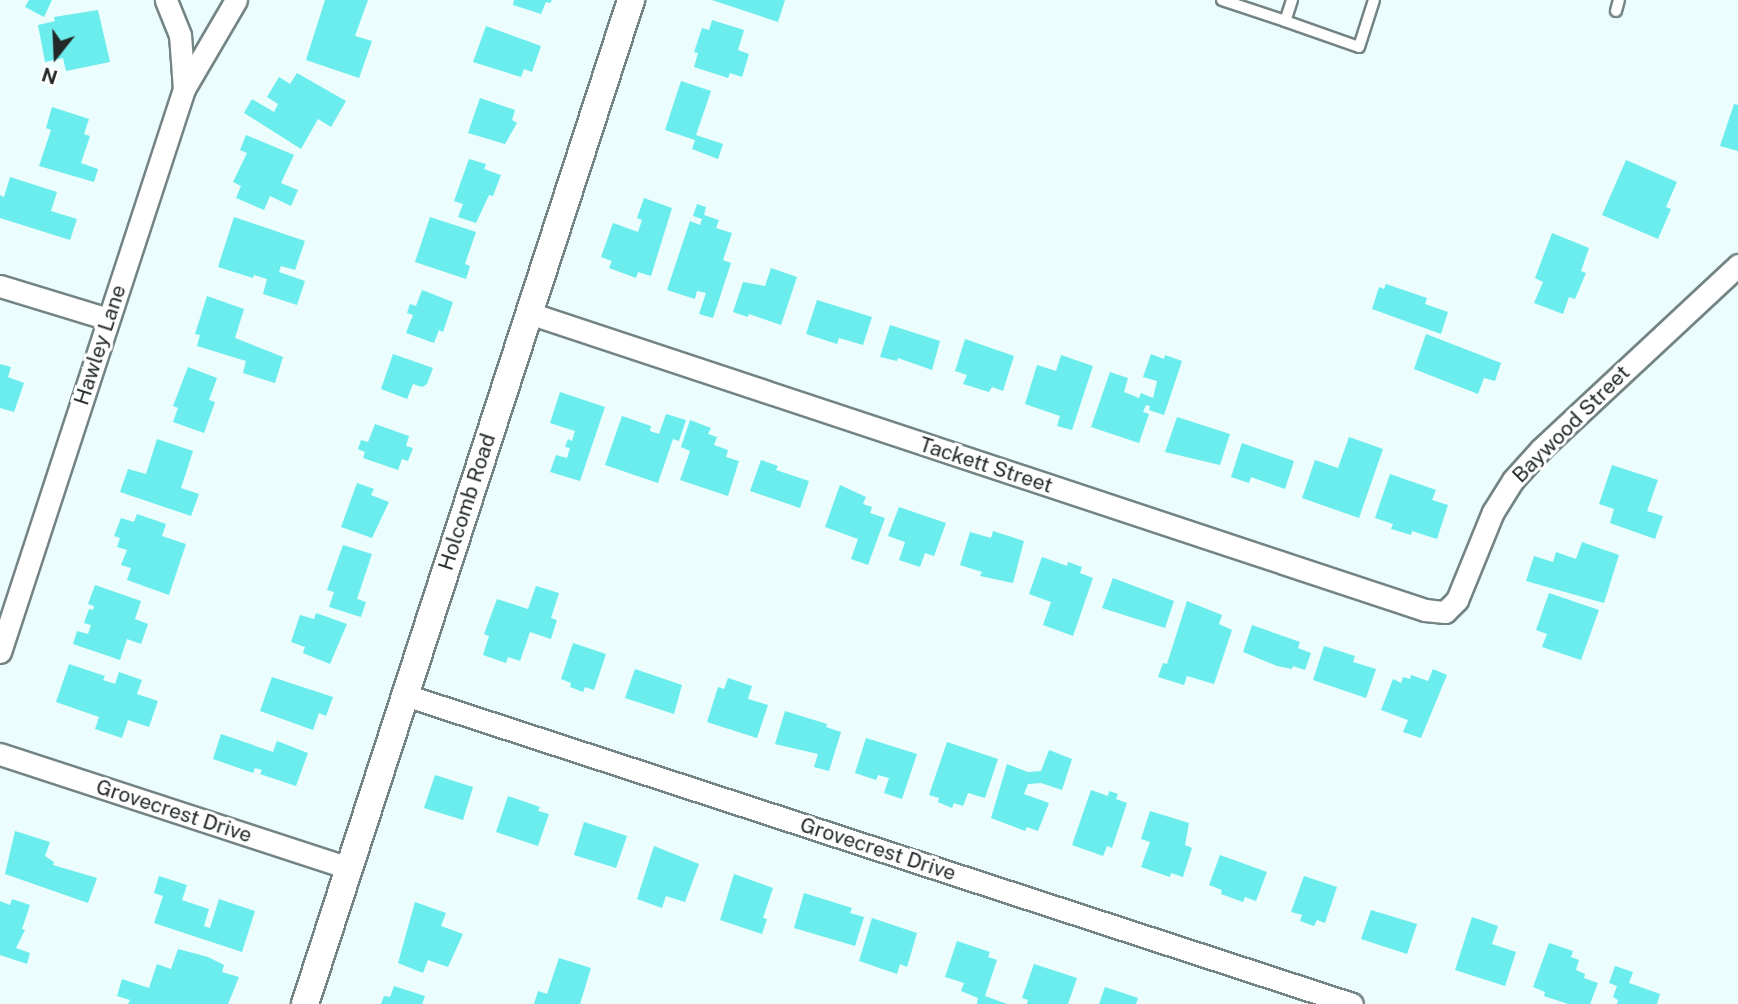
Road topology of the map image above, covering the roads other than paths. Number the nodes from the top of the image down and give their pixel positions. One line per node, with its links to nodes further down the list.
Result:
1 (166, 0): 8 (street, Hawley Lane)
2 (236, 0): 8 (street)
3 (631, 0): 11 (street, Holcomb Road)
4 (1222, 0): 7 (lane)
5 (1292, 0): 7 (lane)
6 (1374, 0): 7 (lane)
7 (1285, 21)
8 (184, 89): 12 (street, Hawley Lane)
9 (1738, 265): 13 (street, Baywood Street)
10 (0, 286): 12 (street)
11 (529, 313): 13 (street, Tackett Street); 15 (street, Holcomb Road)
12 (108, 319): 14 (street, Hawley Lane)
13 (1445, 612)
14 (0, 652)
15 (405, 695): 17 (street, Holcomb Road); 19 (street, Grovecrest Drive)
16 (0, 754): 17 (street, Grovecrest Drive)
17 (348, 868): 18 (street, Holcomb Road)
18 (305, 1004)
19 (1352, 1004)

